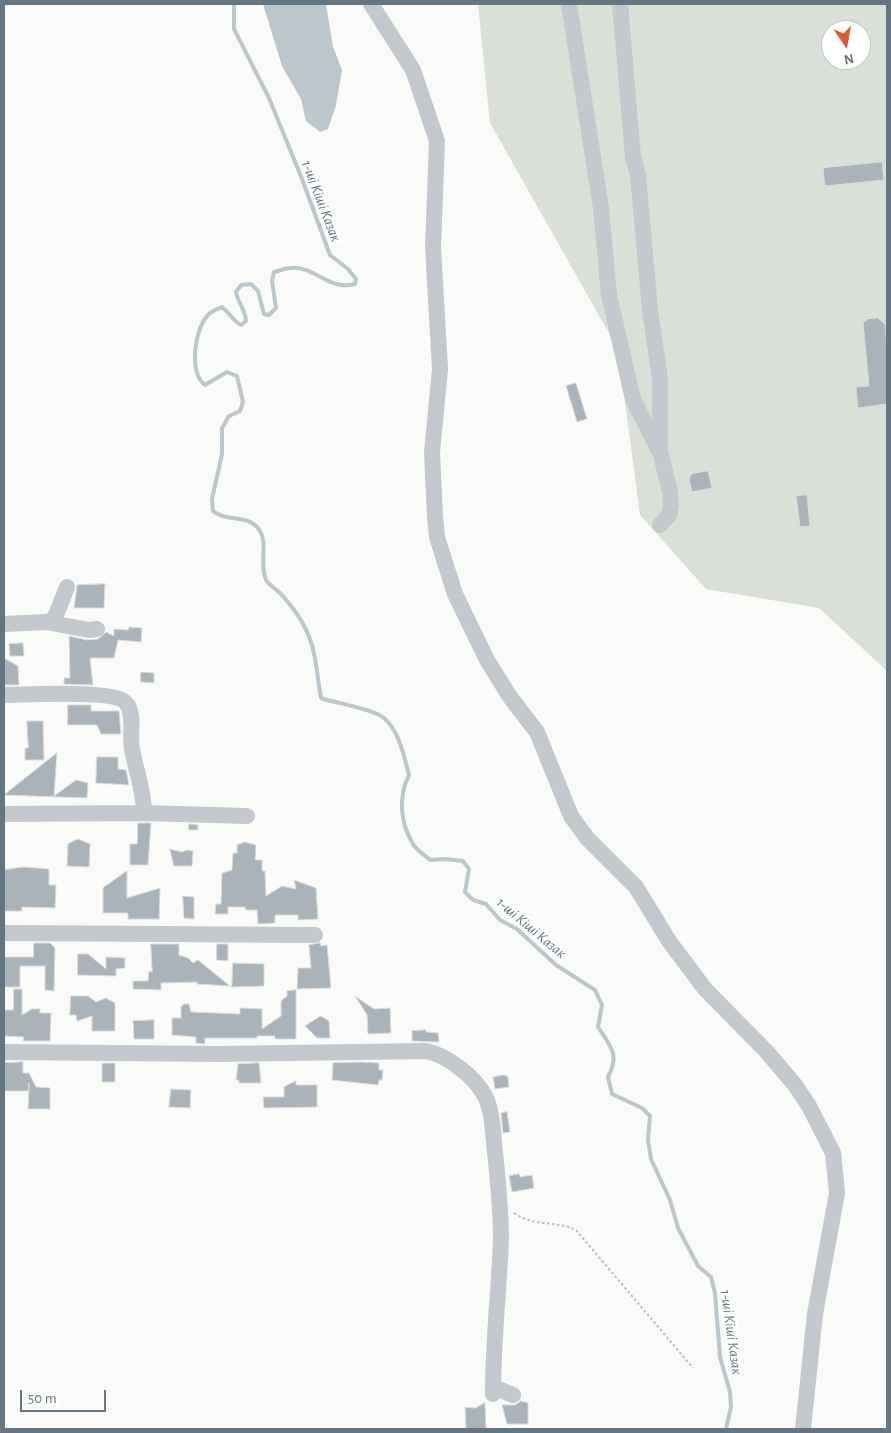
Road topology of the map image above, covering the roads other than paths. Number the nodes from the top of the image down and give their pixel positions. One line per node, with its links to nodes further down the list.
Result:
1 (371, 4): 18 (street)
2 (569, 4): 4 (street)
3 (620, 4): 4 (street)
4 (661, 455): 5 (street)
5 (660, 525)
6 (67, 587): 7 (street)
7 (51, 622): 8 (street); 9 (street)
8 (4, 624)
9 (96, 629)
10 (4, 695): 11 (street)
11 (144, 813): 12 (street); 13 (street)
12 (4, 814)
13 (247, 816)
14 (4, 933): 15 (street)
15 (315, 935)
16 (4, 1052): 17 (street)
17 (513, 1395)
18 (803, 1429)

